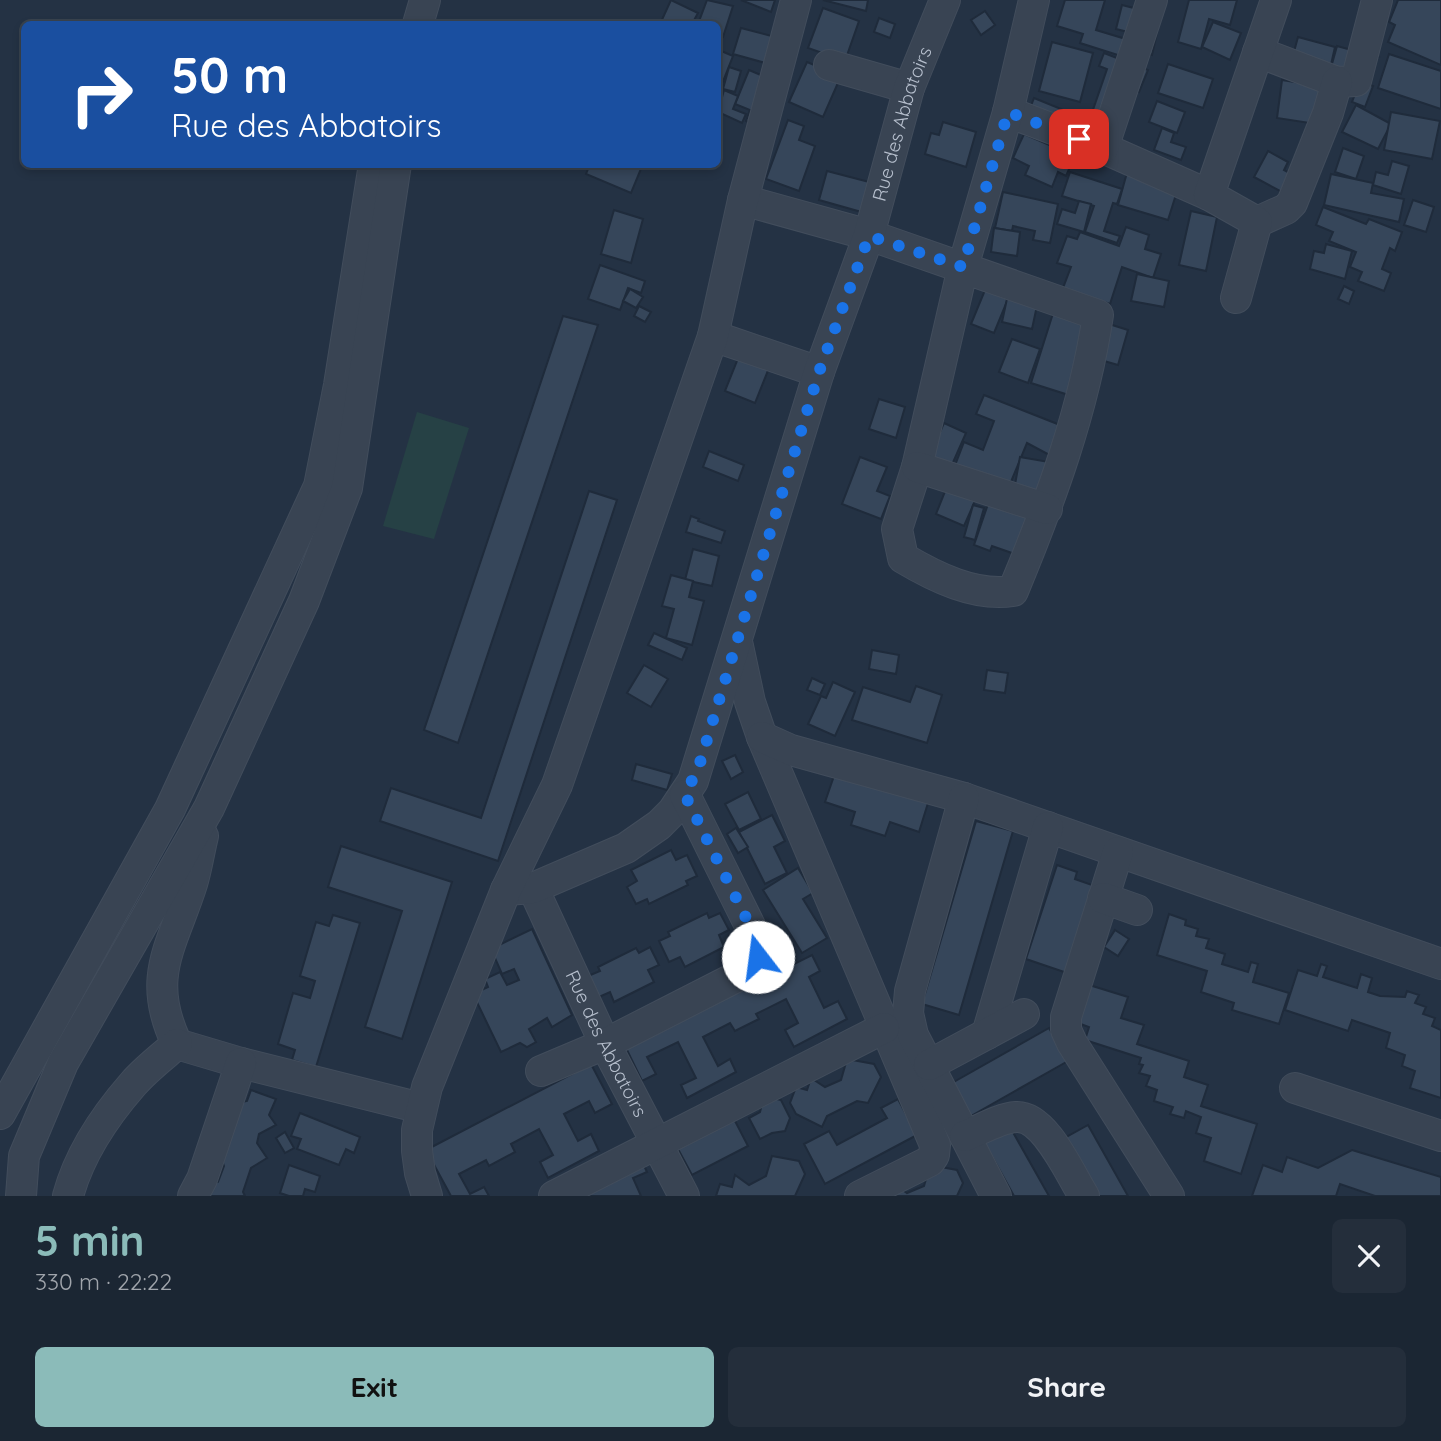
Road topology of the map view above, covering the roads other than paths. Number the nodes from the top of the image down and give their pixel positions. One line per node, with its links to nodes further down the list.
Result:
1 (404, 0): 9 (street)
2 (425, 0): 10 (street)
3 (796, 0): 20 (street)
4 (945, 0): 14 (street, Rue des Abbatoirs)
5 (1034, 0): 15 (street)
6 (1152, 0): 16 (street)
7 (1276, 0): 11 (street)
8 (1377, 0): 13 (street)
9 (399, 21)
10 (419, 21)
11 (1258, 52): 13 (street); 19 (street)
12 (829, 65): 14 (street)
13 (1337, 82): 21 (street)
14 (909, 88): 22 (street, Rue des Abbatoirs)
15 (1008, 112): 16 (street); 23 (street)
16 (1103, 148): 19 (street)
17 (373, 168): 52 (street)
18 (395, 168): 35 (street)
19 (1209, 195): 21 (street)
20 (743, 200): 22 (street); 25 (street)
21 (1257, 222): 24 (street)
22 (869, 236): 23 (street); 26 (street, Rue des Abbatoirs)
23 (963, 267): 27 (street); 28 (street)
24 (1236, 298)
25 (713, 336): 26 (street); 38 (street)
26 (819, 372): 29 (street, Rue des Abbatoirs)
27 (918, 467): 28 (street); 28 (street)
28 (1047, 509)
29 (737, 642): 30 (street); 31 (street, Rue des Abbatoirs)
30 (750, 702): 31 (street); 32 (street)
31 (713, 720): 33 (street, Rue des Abbatoirs)
32 (762, 737): 34 (street); 43 (street)
33 (685, 795): 38 (street, Rue des Abbatoirs); 46 (street)
34 (964, 798): 36 (street); 48 (street)
35 (209, 808): 45 (street); 56 (street)
36 (1048, 827): 37 (street); 44 (street)
37 (1118, 852): 39 (street); 41 (street)
38 (519, 889): 46 (street, Rue des Abbatoirs); 51 (street)
39 (1103, 898): 40 (street); 65 (street)
40 (1137, 910)
41 (1441, 964)
42 (1024, 1014): 44 (street)
43 (884, 1028): 55 (street); 62 (street)
44 (987, 1034): 48 (street)
45 (177, 1044): 47 (street); 57 (street)
46 (605, 1044): 49 (street); 55 (street, Rue des Abbatoirs)
47 (241, 1063): 51 (street); 58 (street)
48 (929, 1065): 53 (street)
49 (541, 1071)
50 (1295, 1088): 54 (street)
51 (421, 1108): 59 (street)
52 (0, 1114)
53 (965, 1136): 63 (street); 64 (street)
54 (1441, 1136)
55 (658, 1144): 60 (street); 61 (street, Rue des Abbatoirs)
56 (21, 1196)
57 (68, 1196)
58 (193, 1196)
59 (427, 1196)
60 (554, 1196)
61 (684, 1196)
62 (860, 1196)
63 (996, 1196)
64 (1084, 1196)
65 (1169, 1196)

